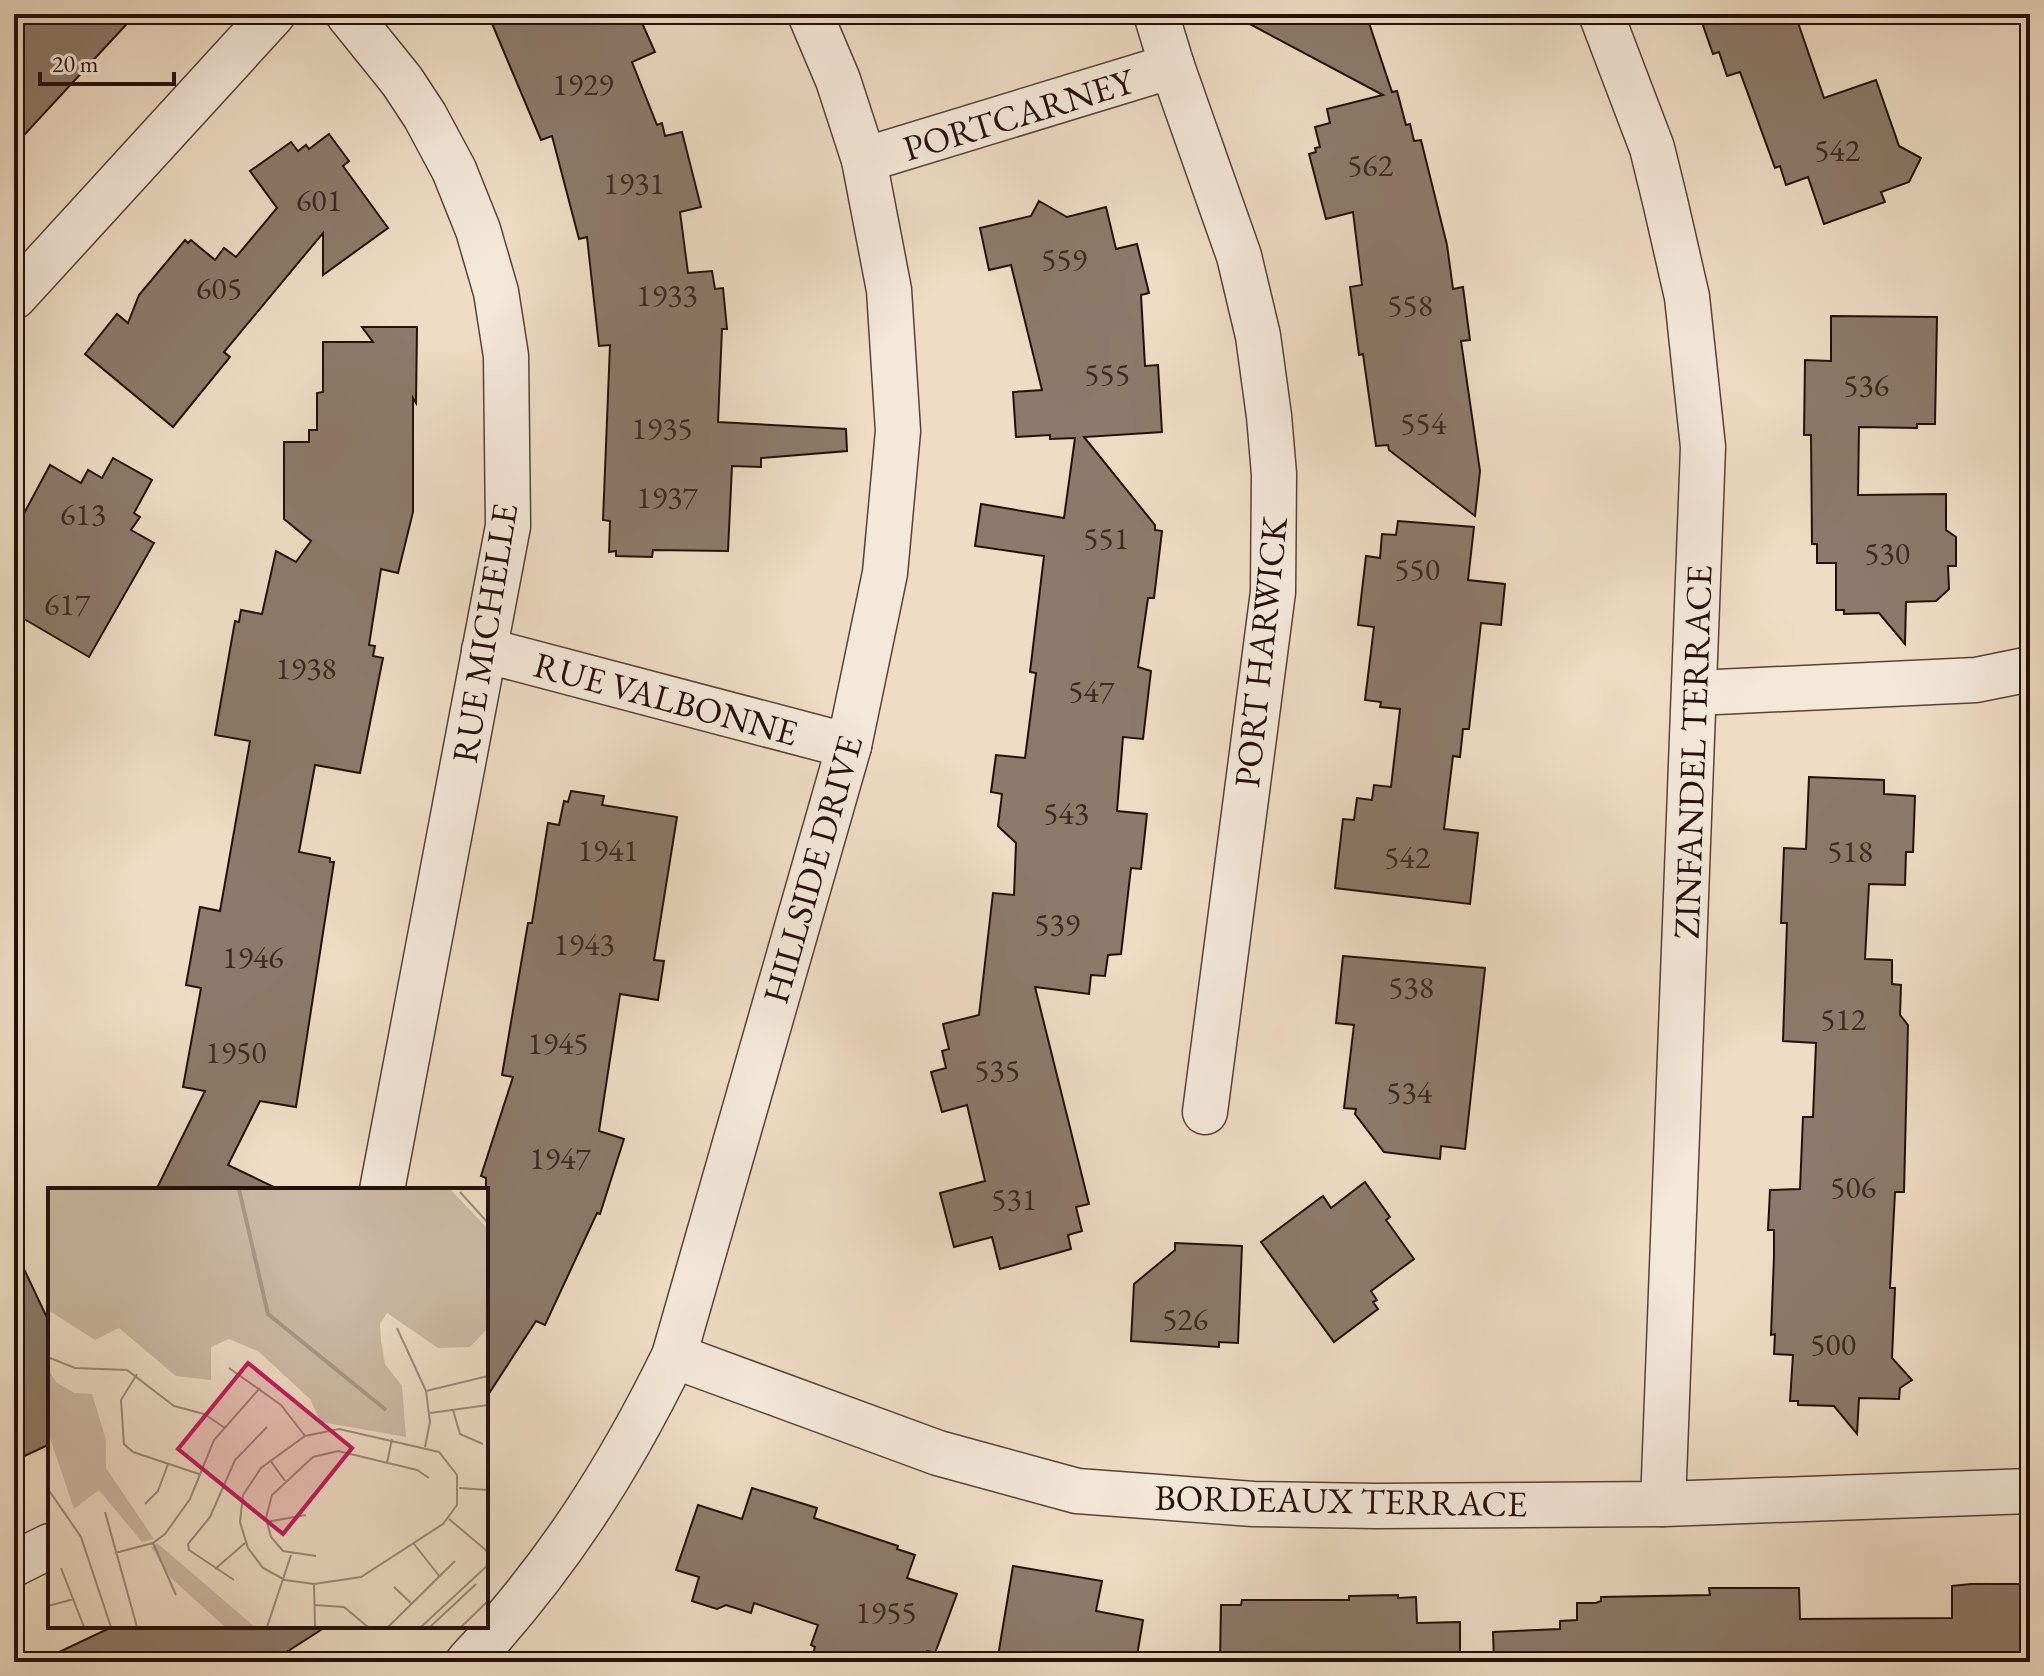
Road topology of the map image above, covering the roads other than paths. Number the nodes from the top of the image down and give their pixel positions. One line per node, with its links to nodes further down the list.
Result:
1 (273, 14): 8 (street)
2 (348, 14): 9 (street, RUE MICHELLE)
3 (810, 14): 7 (street, HILLSIDE DRIVE)
4 (1156, 14): 6 (street, PORT HARWICK)
5 (1601, 14): 11 (street, ZINFANDEL TERRACE)
6 (1172, 66): 7 (street, PORTCARNEY); 13 (street, PORT HARWICK)
7 (864, 160): 12 (street, HILLSIDE DRIVE)
8 (14, 297)
9 (484, 650): 12 (street, RUE VALBONNE); 14 (street, RUE MICHELLE)
10 (2030, 669): 11 (street)
11 (1695, 693): 17 (street, ZINFANDEL TERRACE)
12 (849, 746): 15 (street, HILLSIDE DRIVE)
13 (1205, 1112)
14 (382, 1188)
15 (674, 1356): 17 (street, BORDEAUX TERRACE); 20 (street, HILLSIDE DRIVE)
16 (2030, 1491): 17 (street, BORDEAUX TERRACE)
17 (1663, 1504)
18 (48, 1547): 19 (street)
19 (14, 1564)
20 (468, 1662)

